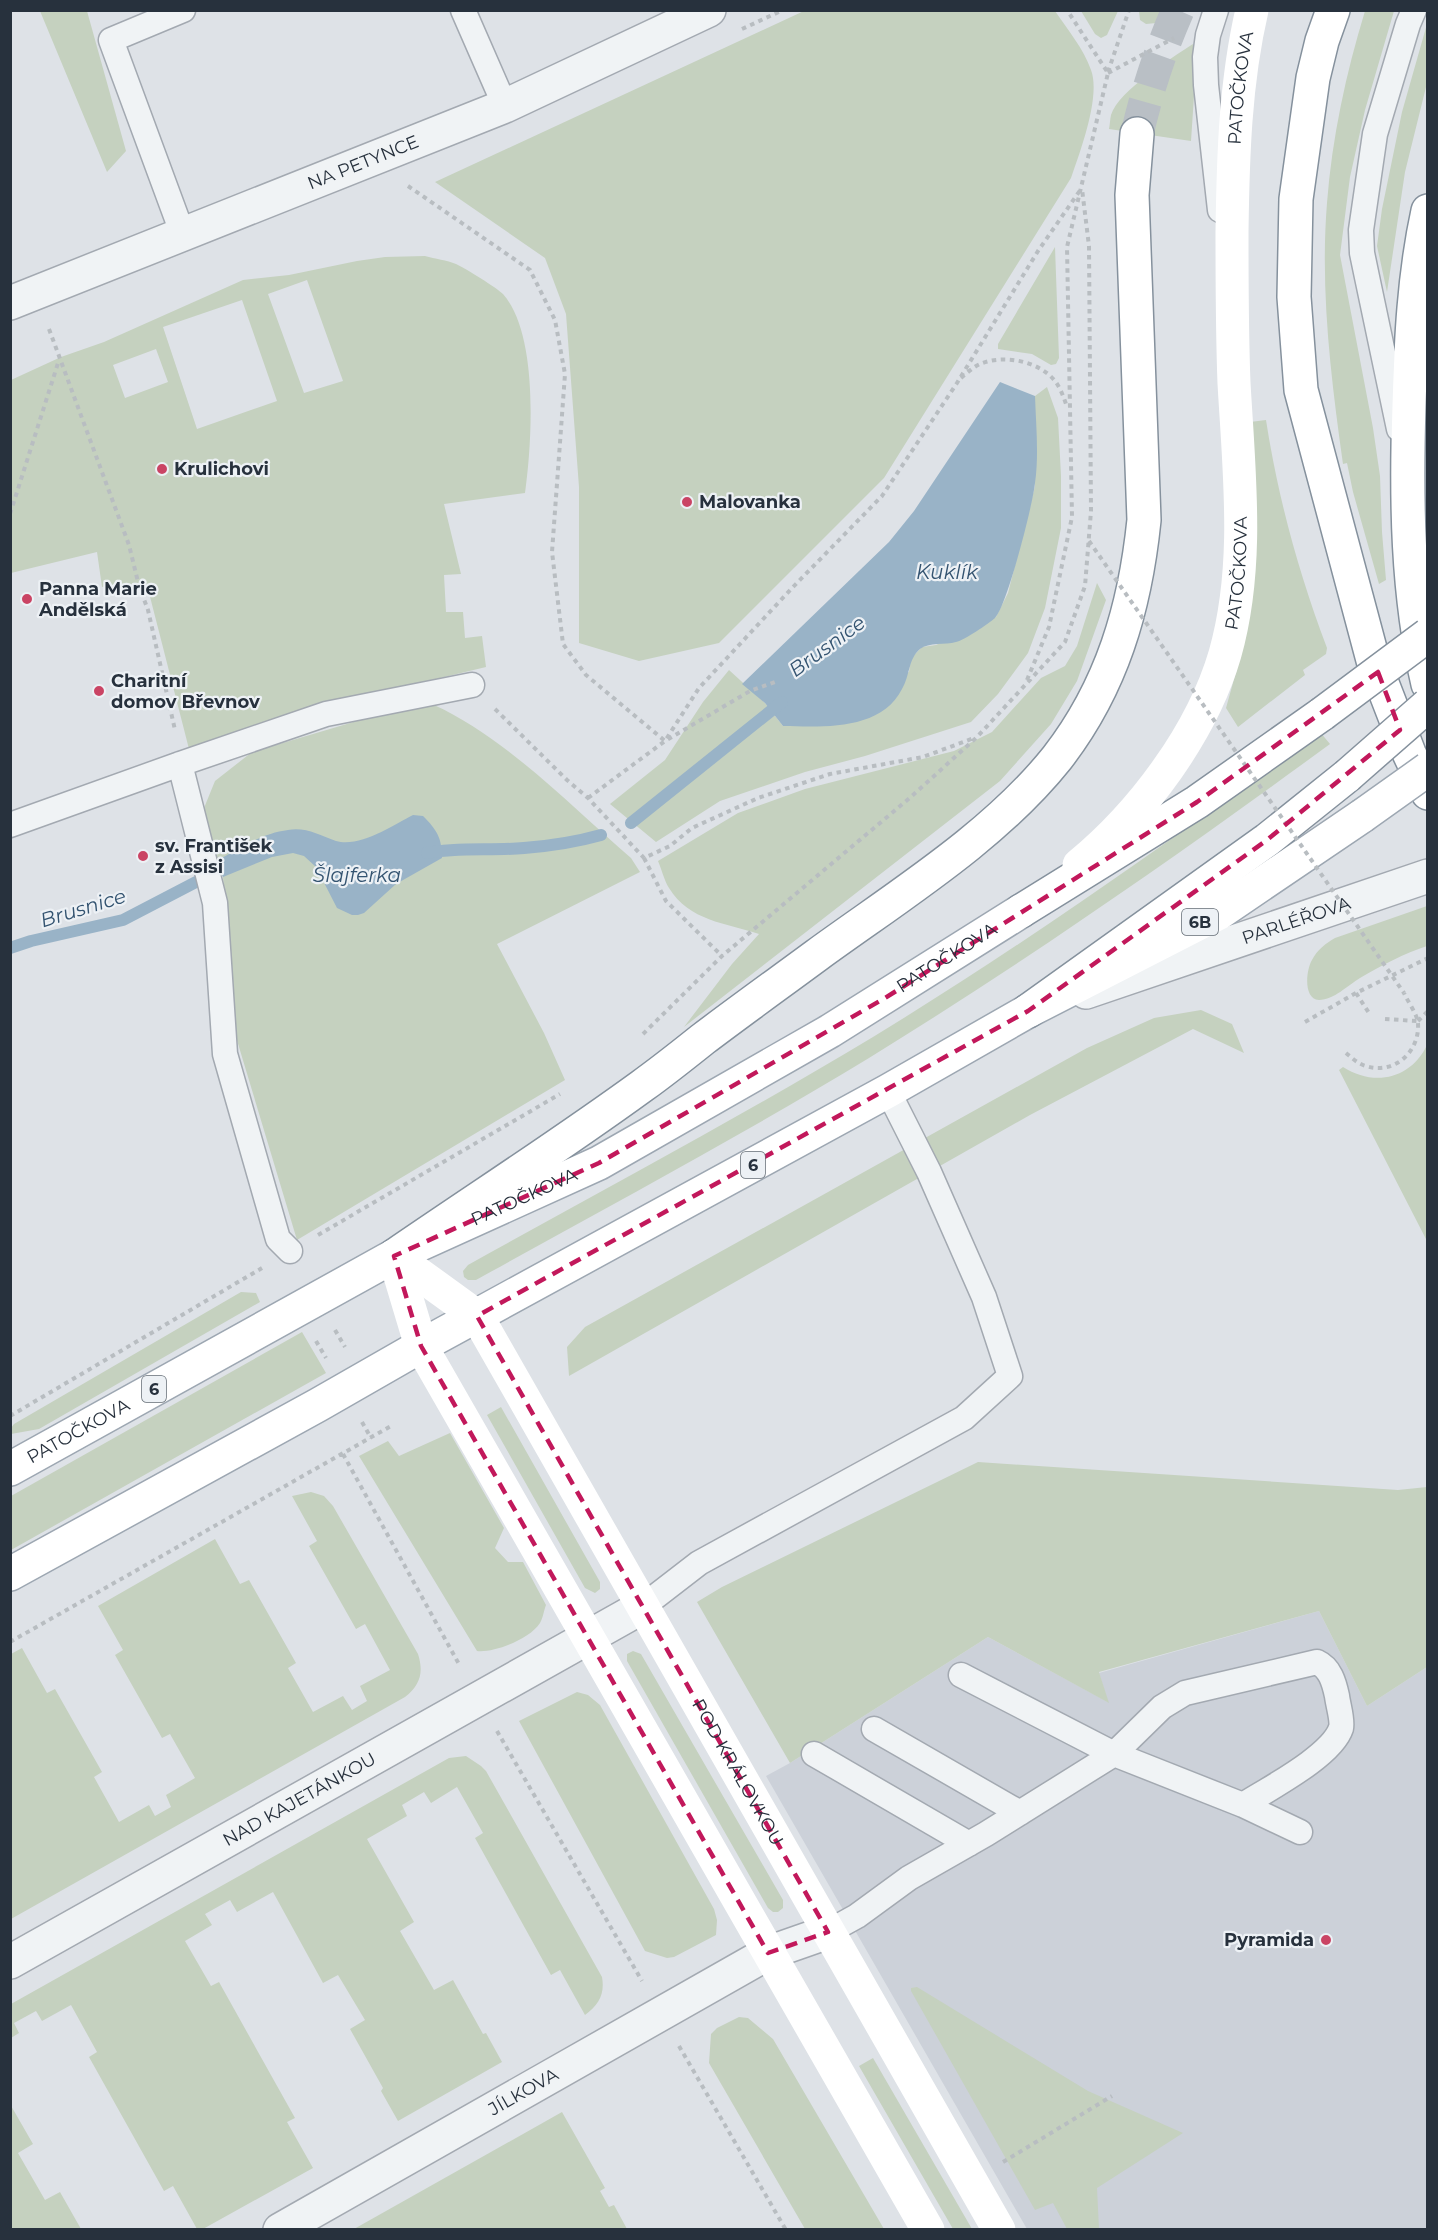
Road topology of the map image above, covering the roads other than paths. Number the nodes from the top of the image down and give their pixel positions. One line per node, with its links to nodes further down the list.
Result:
1 (183, 10): 11 (lane)
2 (464, 10): 8 (lane)
3 (709, 10): 8 (street, NA PETYNCE)
4 (1216, 10): 13 (lane)
5 (1252, 10): 13 (main road, PATOČKOVA / 6)
6 (1333, 10): 21 (main road)
7 (1414, 10): 14 (lane)
8 (506, 106): 11 (street, NA PETYNCE)
9 (1137, 134): 27 (main road)
10 (1428, 211): 14 (main road)
11 (183, 235): 12 (street, NA PETYNCE)
12 (24, 298)
13 (1232, 319): 24 (main road, PATOČKOVA / 6)
14 (1407, 465): 16 (main road)
15 (1428, 635): 24 (main road, bridge)
16 (1428, 684)
17 (472, 685): 19 (lane)
18 (1428, 705): 25 (main road, bridge)
19 (180, 764): 22 (lane); 28 (lane)
20 (1428, 769): 25 (main road, 6B, bridge)
21 (1428, 793)
22 (10, 825)
23 (1415, 880): 25 (street, PARLÉŘOVA)
24 (1021, 911): 27 (main road, PATOČKOVA / 6)
25 (1028, 1011): 26 (main road, 6)
26 (888, 1091): 29 (main road, 6); 33 (lane)
27 (394, 1256): 29 (main road); 30 (main road); 31 (main road, PATOČKOVA / 6)
28 (281, 1257)
29 (477, 1316): 30 (main road, 6); 33 (main road, POD KRÁLOVKOU)
30 (421, 1346): 32 (main road, 6); 34 (main road)
31 (10, 1469)
32 (10, 1574)
33 (642, 1607): 34 (street, NAD KAJETÁNKOU); 43 (main road, POD KRÁLOVKOU)
34 (589, 1637): 44 (main road); 45 (street, NAD KAJETÁNKOU)
35 (961, 1675): 38 (lane)
36 (874, 1730): 40 (lane)
37 (814, 1754): 42 (lane)
38 (1114, 1754): 39 (lane); 39 (lane); 40 (lane)
39 (1243, 1805): 41 (lane)
40 (1020, 1813): 42 (lane)
41 (1300, 1832)
42 (969, 1844): 43 (lane)
43 (828, 1932): 44 (street, JÍLKOVA); 48 (main road, POD KRÁLOVKOU)
44 (768, 1953): 46 (street, JÍLKOVA); 47 (main road)
45 (10, 1962)
46 (280, 2229)
47 (928, 2229)
48 (999, 2229)

